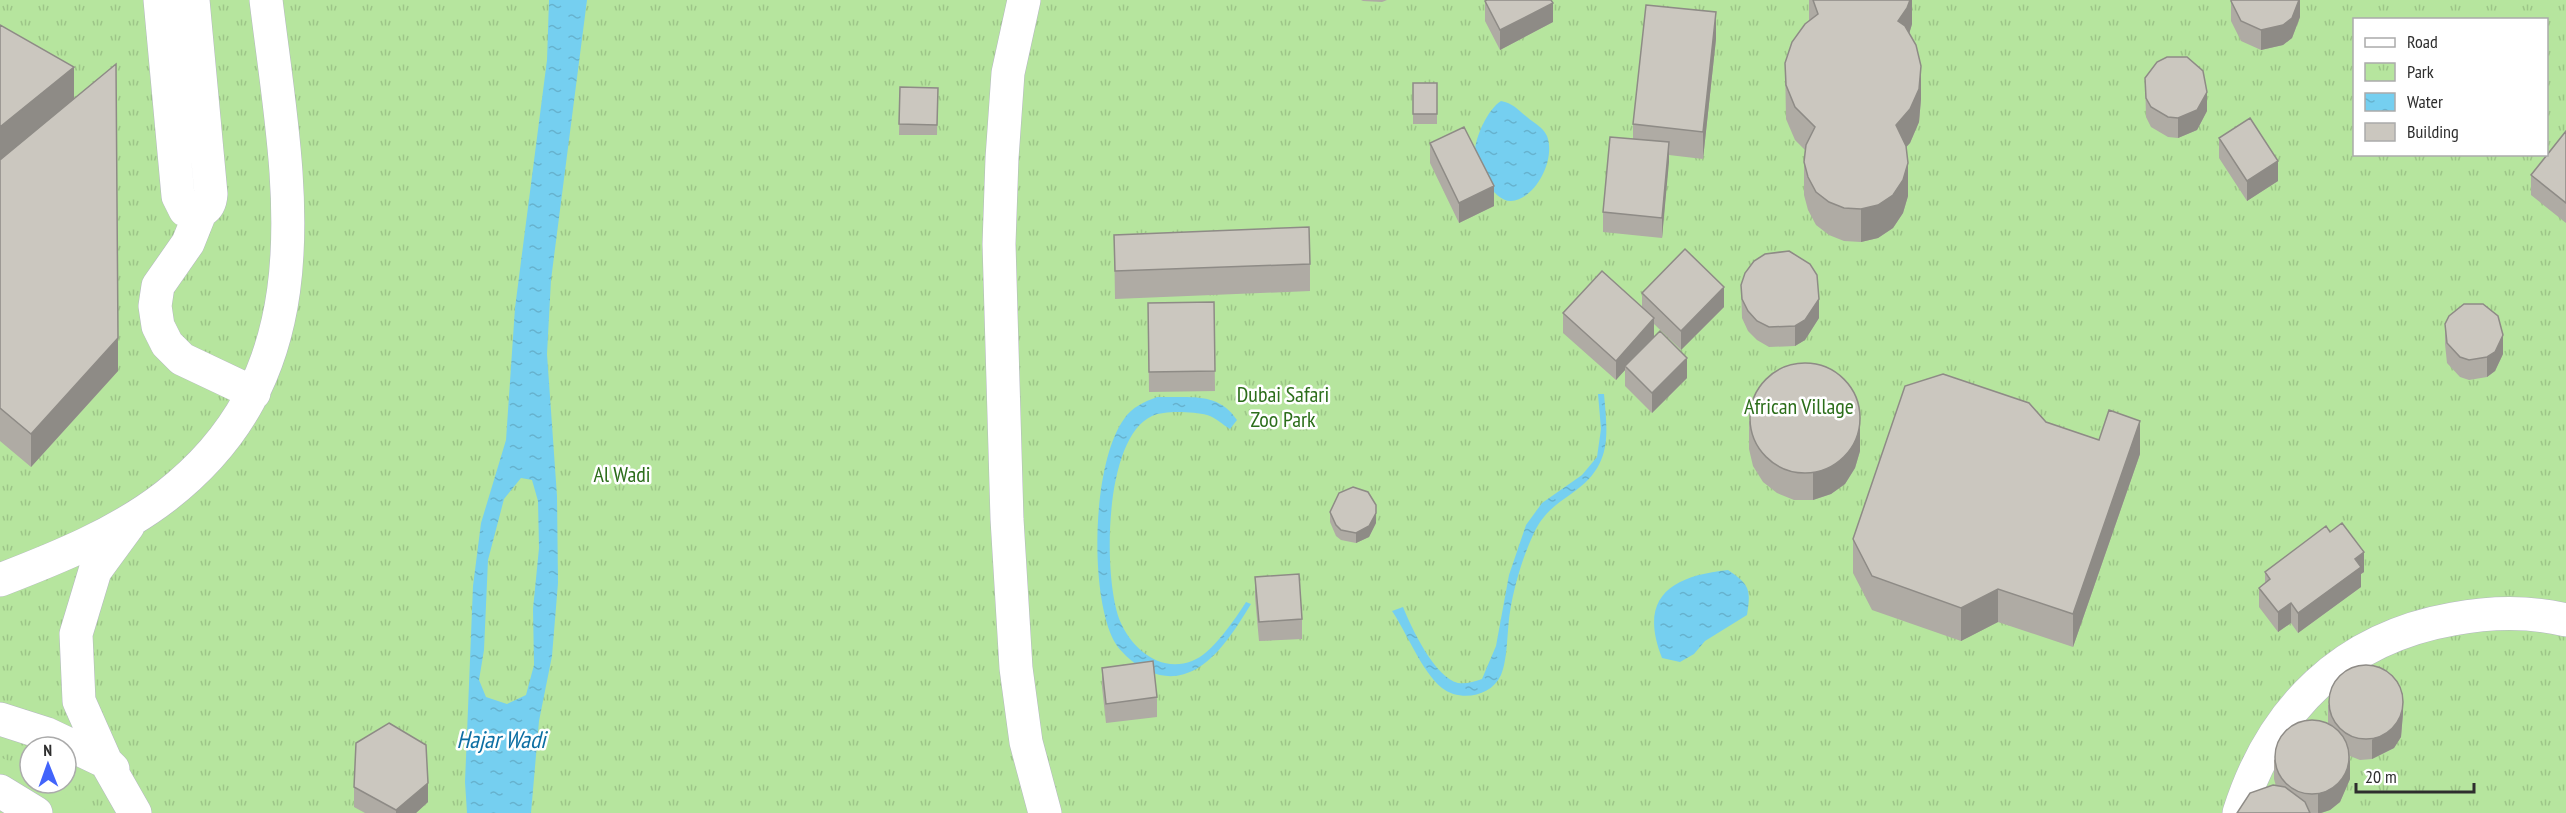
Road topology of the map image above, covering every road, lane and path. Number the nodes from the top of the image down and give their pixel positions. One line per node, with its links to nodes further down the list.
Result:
1 (160, 0): 5 (street)
2 (193, 0): 5 (street)
3 (266, 0): 6 (street)
4 (1024, 0): 16 (street)
5 (200, 213): 6 (street)
6 (254, 393): 7 (street)
7 (135, 517): 8 (street); 11 (street)
8 (0, 580)
9 (2566, 620): 17 (street)
10 (0, 719): 11 (street)
11 (106, 762): 14 (street); 15 (street)
12 (0, 791): 13 (street)
13 (36, 813)
14 (135, 813)
15 (156, 813)
16 (1045, 813)
17 (2239, 813)

